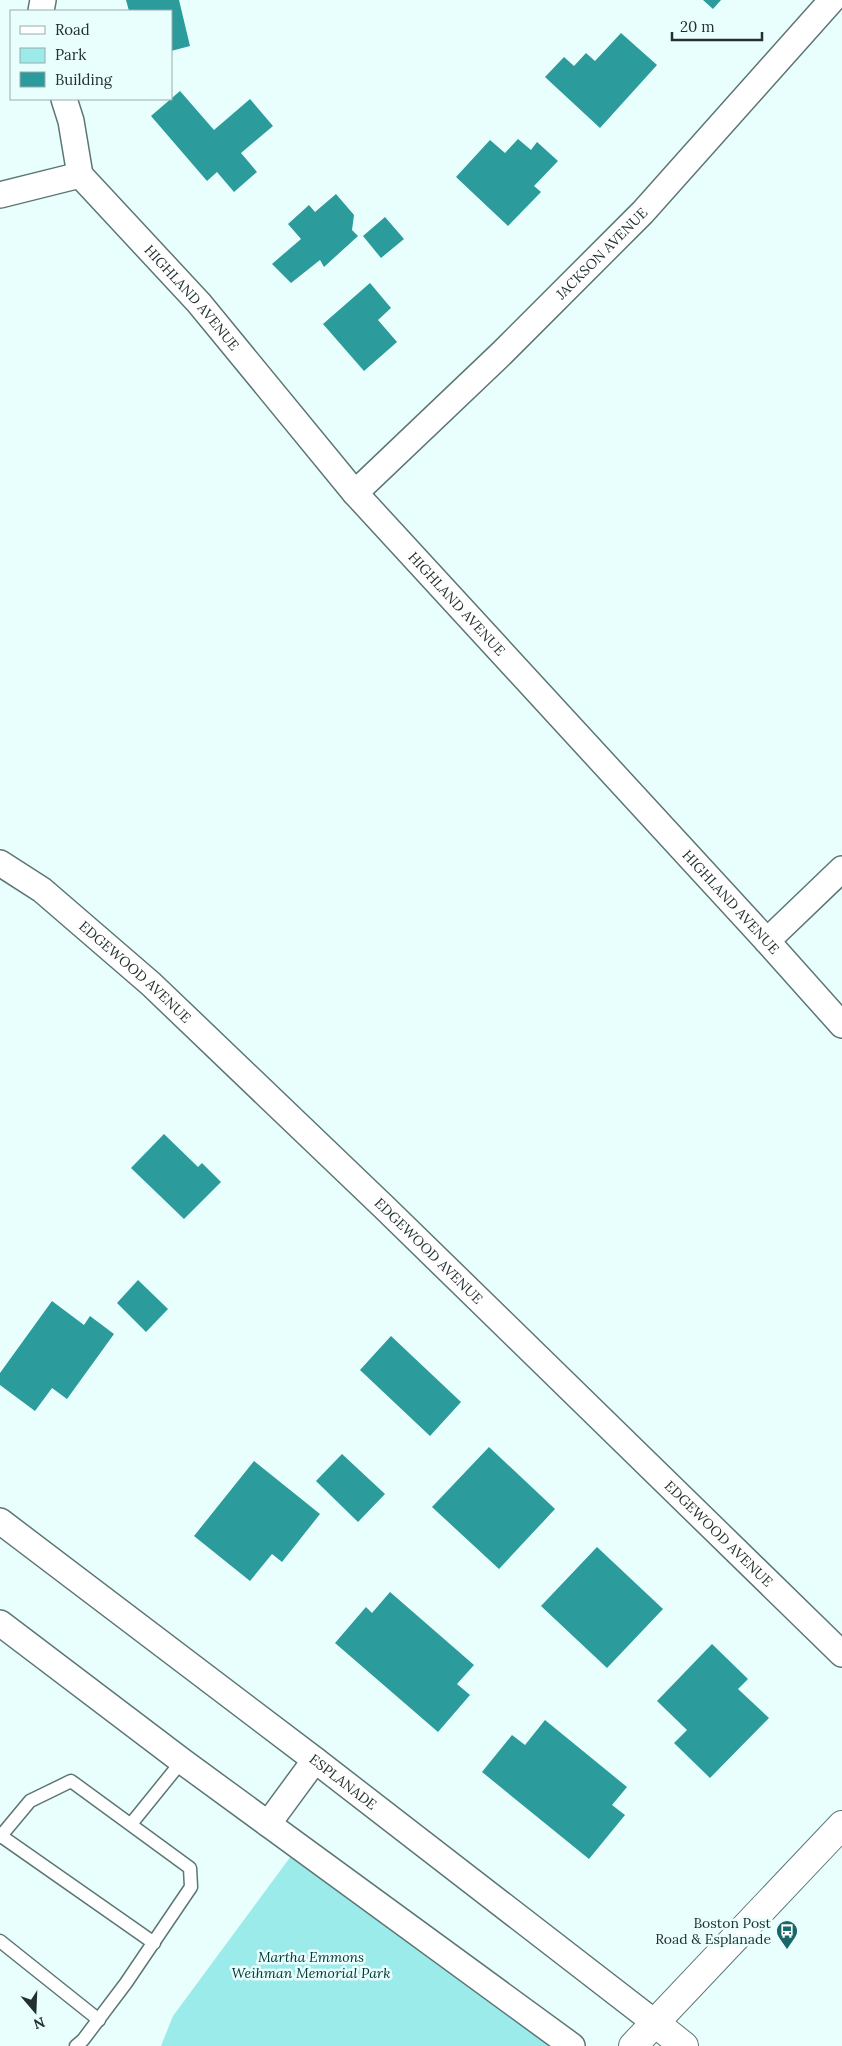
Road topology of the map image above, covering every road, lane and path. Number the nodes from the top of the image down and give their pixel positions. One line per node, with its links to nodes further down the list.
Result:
1 (832, 0): 5 (street, JACKSON AVENUE)
2 (64, 100): 3 (street)
3 (80, 175): 4 (street); 5 (street, HIGHLAND AVENUE)
4 (0, 195)
5 (355, 493): 8 (street, HIGHLAND AVENUE)
6 (0, 863): 12 (street, EDGEWOOD AVENUE)
7 (842, 869): 8 (street)
8 (767, 941): 9 (street, HIGHLAND AVENUE)
9 (842, 1025)
10 (0, 1521): 14 (street, ESPLANADE)
11 (0, 1623): 13 (street)
12 (842, 1654)
13 (182, 1760): 15 (lane); 16 (street)
14 (315, 1760): 16 (street); 22 (street, ESPLANADE)
15 (131, 1824): 18 (lane); 20 (lane)
16 (268, 1824): 24 (street)
17 (842, 1825): 22 (main road)
18 (1, 1837): 20 (lane)
19 (0, 1941): 21 (lane)
20 (154, 1943): 21 (lane)
21 (99, 2020): 23 (lane)
22 (654, 2022): 25 (main road); 26 (main road, ESPLANADE)
23 (76, 2046)
24 (572, 2046)
25 (632, 2046)
26 (684, 2046)

